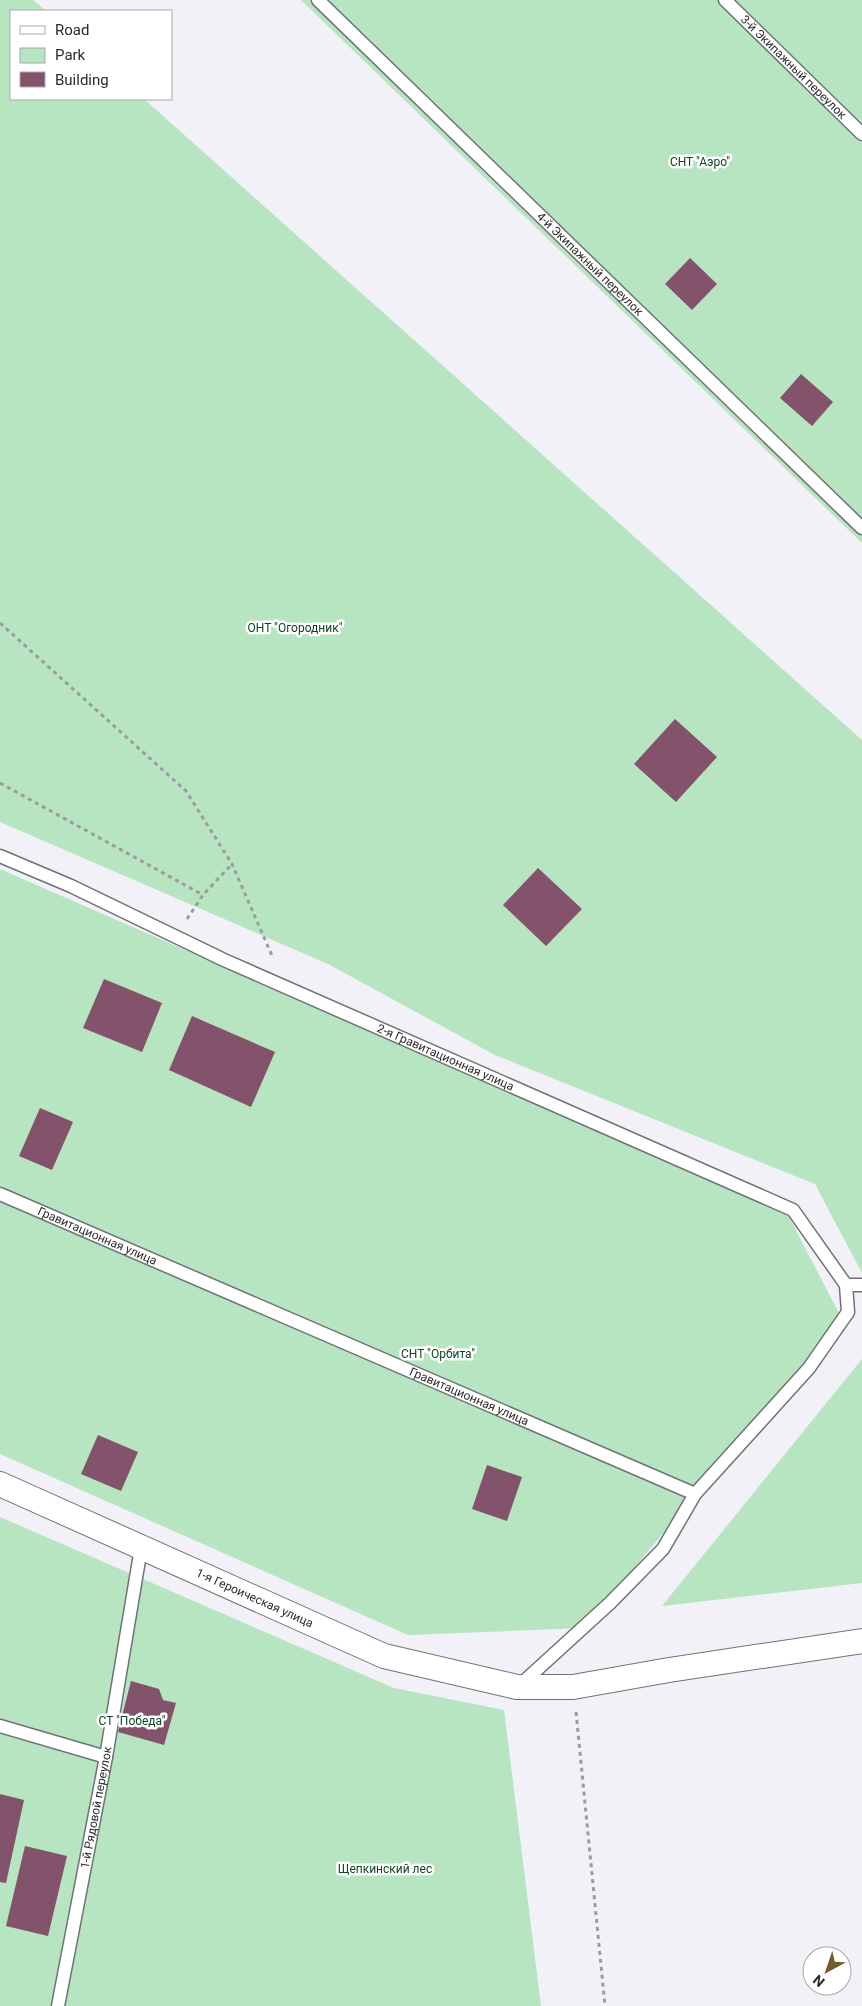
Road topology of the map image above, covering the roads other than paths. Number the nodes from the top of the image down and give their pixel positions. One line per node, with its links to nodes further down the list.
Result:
1 (318, 0): 4 (lane, 4-й Экипажный переулок)
2 (726, 0): 3 (lane, 3-й Экипажный переулок)
3 (862, 134)
4 (862, 528)
5 (0, 856): 8 (lane, 2-я Гравитационная улица)
6 (0, 1194): 10 (lane, Гравитационная улица)
7 (862, 1285): 8 (lane)
8 (846, 1286): 10 (lane)
9 (0, 1484): 11 (street, 1-я Героическая улица)
10 (695, 1494): 13 (lane)
11 (141, 1548): 13 (street, 1-я Героическая улица); 15 (lane, 1-й Рядовой переулок)
12 (862, 1641): 13 (street, 1-я Героическая улица)
13 (517, 1687)
14 (0, 1726): 15 (lane)
15 (106, 1757): 16 (lane, 1-й Рядовой переулок)
16 (58, 2006)

